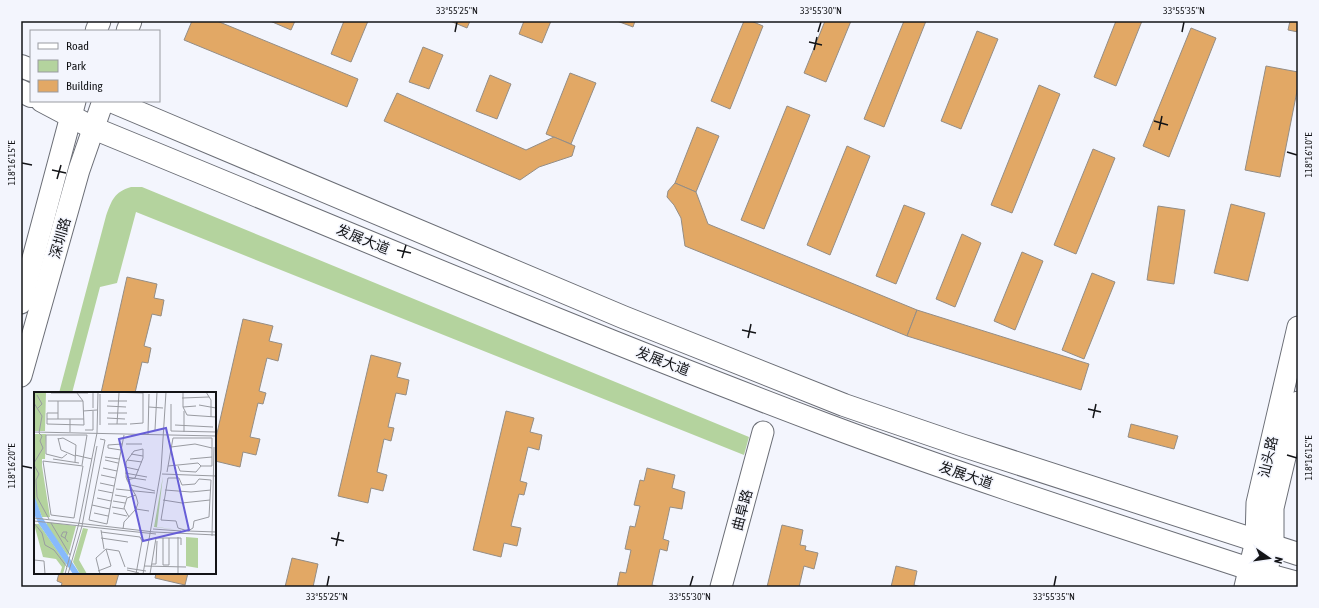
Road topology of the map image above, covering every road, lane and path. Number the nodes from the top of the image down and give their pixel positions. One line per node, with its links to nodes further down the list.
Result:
1 (21, 91): 2 (main road)
2 (30, 96)
3 (46, 102): 6 (main road, 发展大道)
4 (103, 102): 7 (street, 深圳路)
5 (113, 102): 13 (main road, 发展大道)
6 (73, 108): 7 (main road, 发展大道); 8 (street, 深圳路)
7 (93, 128): 10 (street, 深圳路); 15 (main road, 发展大道)
8 (21, 303)
9 (1298, 327): 13 (street, 汕头路)
10 (21, 376)
11 (1298, 402): 13 (street, 汕头路)
12 (763, 432): 17 (street, 曲阜路)
13 (1264, 544): 14 (main road, 发展大道); 15 (street, 汕头路)
14 (1298, 554)
15 (1255, 579): 16 (main road, 发展大道)
16 (1298, 583)
17 (721, 587)

